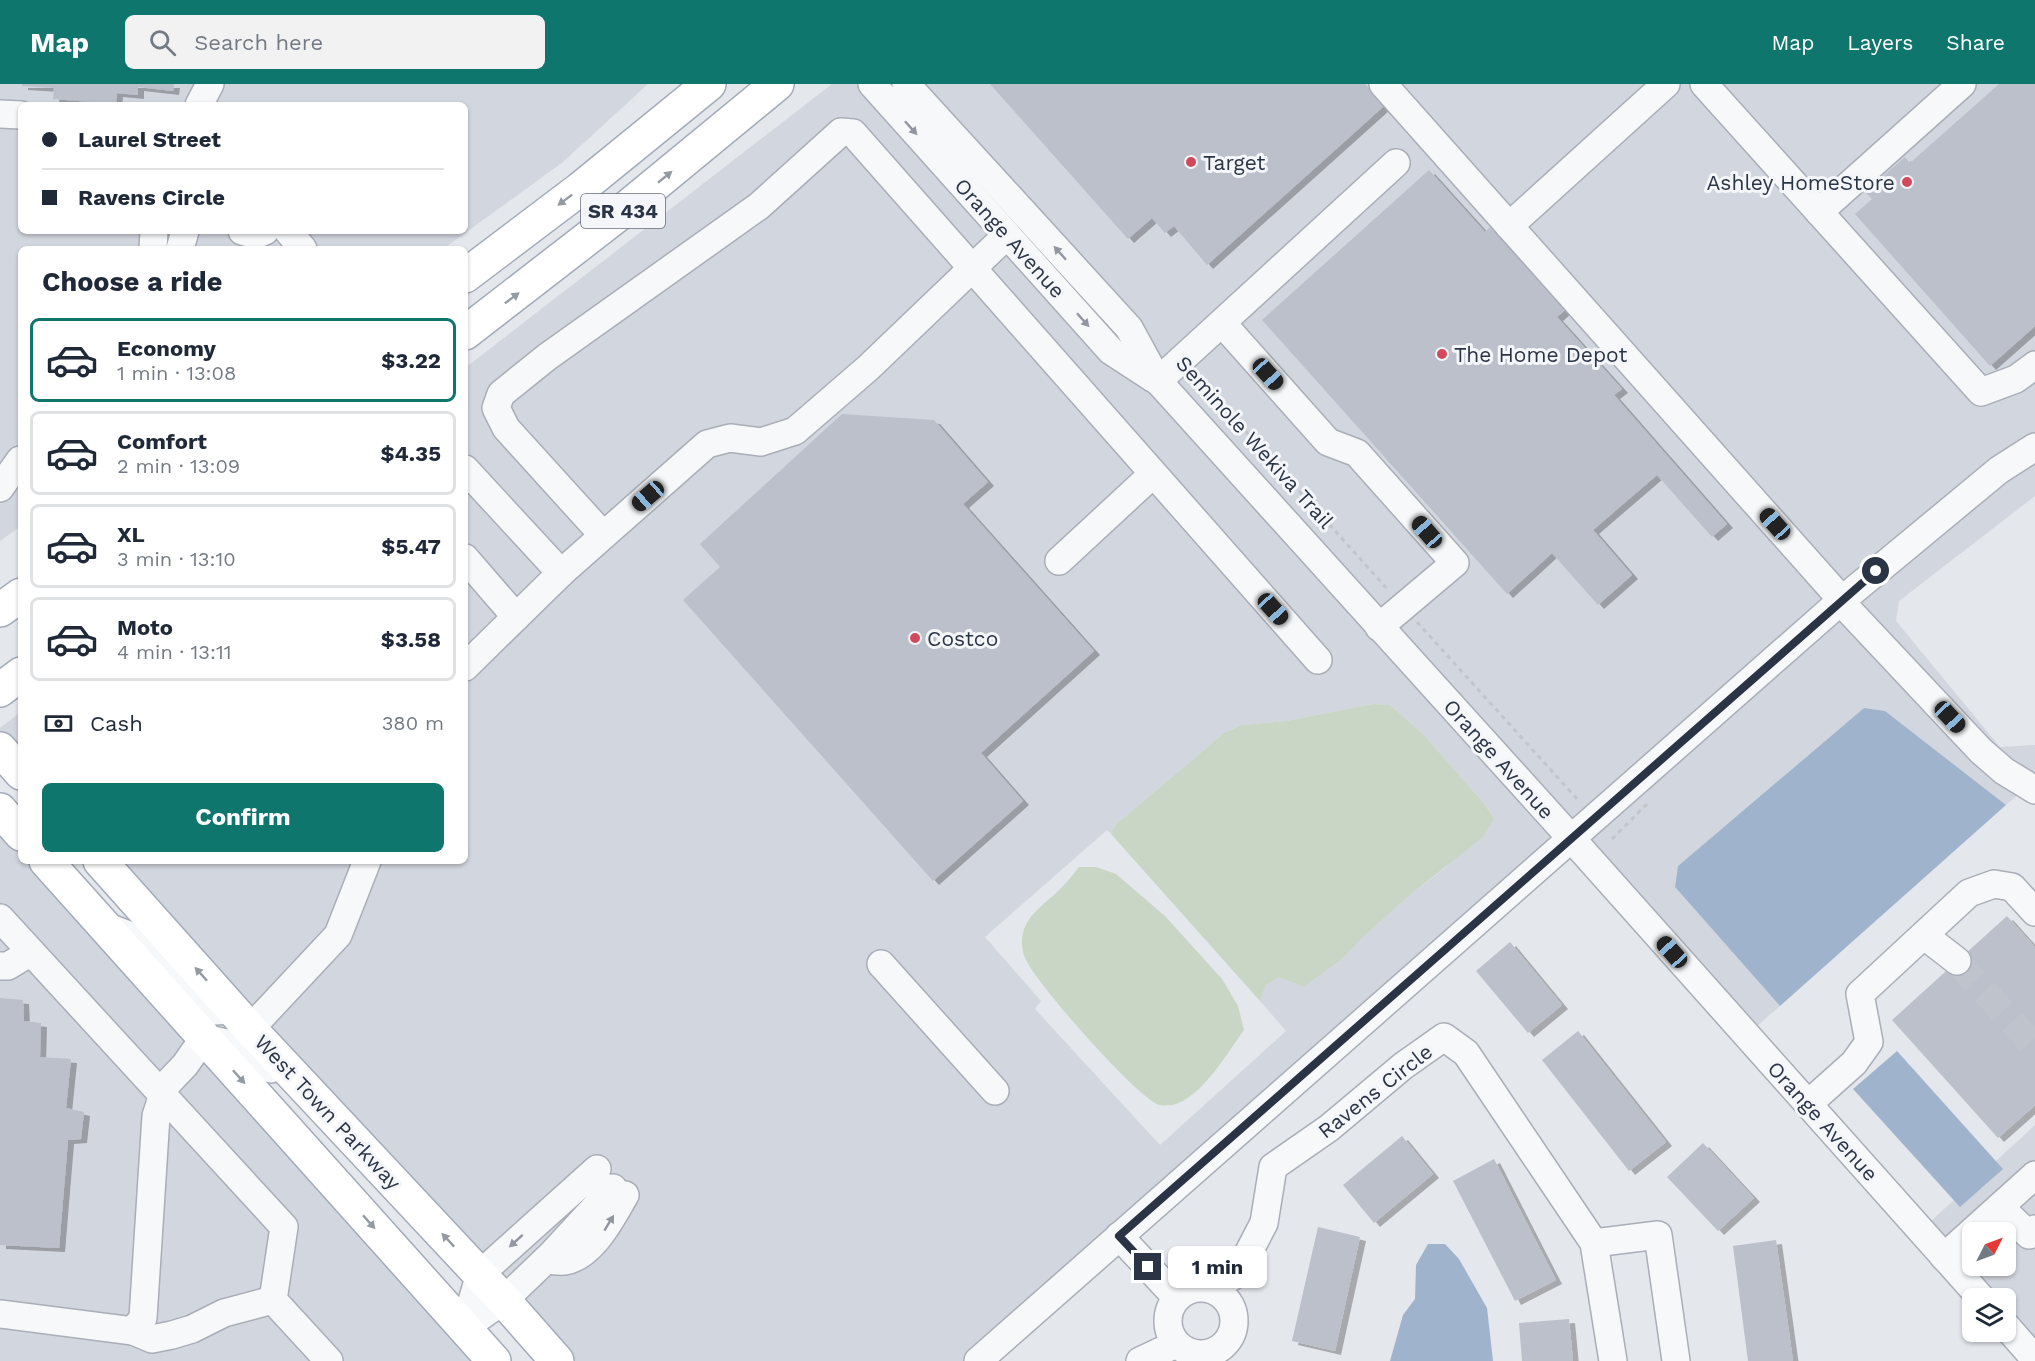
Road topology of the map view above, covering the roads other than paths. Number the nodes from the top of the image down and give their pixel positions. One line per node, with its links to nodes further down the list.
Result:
1 (210, 84): 10 (street)
2 (709, 84): 20 (main road, SR 434, one-way to 20)
3 (777, 84): 22 (main road, SR 434, one-way to 3)
4 (872, 84): 17 (street, Orange Avenue, one-way to 17)
5 (906, 84): 24 (street, Orange Avenue, one-way to 5)
6 (1383, 84): 15 (street)
7 (1666, 84): 15 (street)
8 (1704, 84): 14 (street)
9 (1962, 84): 14 (street)
10 (201, 102)
11 (0, 114): 12 (street)
12 (18, 115)
13 (1396, 163): 21 (street)
14 (1819, 212): 23 (street)
15 (1509, 226): 35 (street)
16 (290, 234): 18 (street)
17 (1007, 235): 19 (street); 24 (street, Orange Avenue, one-way to 24)
18 (300, 246)
19 (972, 269): 28 (street); 30 (street); 30 (street)
20 (468, 274)
21 (1222, 323): 24 (street); 38 (street)
22 (468, 331)
23 (2035, 365)
24 (1158, 381): 38 (street, Orange Avenue)
25 (2035, 447): 35 (street)
26 (14, 459): 29 (street)
27 (468, 472): 33 (street)
28 (1153, 474): 32 (street); 39 (street)
29 (0, 488)
30 (603, 535): 33 (street)
31 (468, 561): 37 (street)
32 (1059, 561)
33 (561, 573): 37 (street)
34 (18, 597): 36 (main road)
35 (1841, 600): 45 (street); 48 (street)
36 (0, 610)
37 (516, 617): 40 (street)
38 (1379, 627): 48 (street, Orange Avenue)
39 (1318, 660)
40 (468, 664)
41 (18, 676): 42 (main road)
42 (0, 690)
43 (0, 749): 44 (main road)
44 (18, 770)
45 (2035, 790)
46 (0, 810): 47 (main road)
47 (18, 831)
48 (1571, 838): 64 (street, Orange Avenue); 69 (street)
49 (48, 864): 54 (main road, West Town Parkway)
50 (103, 864): 60 (main road, West Town Parkway, one-way to 50)
51 (366, 864): 60 (street)
52 (2035, 912): 55 (street)
53 (0, 918): 56 (street)
54 (102, 925): 60 (street); 61 (main road, West Town Parkway)
55 (1922, 937): 57 (street); 64 (street)
56 (31, 952): 59 (street); 63 (street)
57 (1957, 961)
58 (881, 964): 62 (street)
59 (0, 966)
60 (242, 1020): 65 (main road, West Town Parkway)
61 (204, 1038): 63 (street); 65 (street); 79 (main road, West Town Parkway, one-way to 79)
62 (995, 1091)
63 (162, 1096): 76 (street); 80 (street)
64 (1808, 1104): 71 (street, Orange Avenue)
65 (350, 1135): 72 (main road, West Town Parkway, one-way to 65)
66 (2035, 1175): 67 (street)
67 (2000, 1207): 68 (street); 71 (street)
68 (2035, 1229)
69 (1119, 1236): 75 (street); 87 (street)
70 (1594, 1243): 74 (street, Ravens Circle); 89 (street, Ravens Circle); 90 (street)
71 (1944, 1257): 73 (street, Orange Avenue)
72 (480, 1274): 77 (main road, West Town Parkway); 77 (street, one-way to 72); 79 (street)
73 (1972, 1288)
74 (1212, 1289): 75 (street, Ravens Circle); 82 (street)
75 (1177, 1298): 82 (street)
76 (273, 1300): 80 (street); 84 (street)
77 (504, 1300): 79 (street); 86 (main road, West Town Parkway)
78 (0, 1314): 80 (street)
79 (464, 1328): 85 (main road, West Town Parkway)
80 (134, 1331)
81 (2016, 1337): 83 (street)
82 (1176, 1344): 88 (street)
83 (2035, 1359)
84 (329, 1361)
85 (495, 1361)
86 (557, 1361)
87 (978, 1361)
88 (1140, 1361)
89 (1613, 1361)
90 (1676, 1361)

